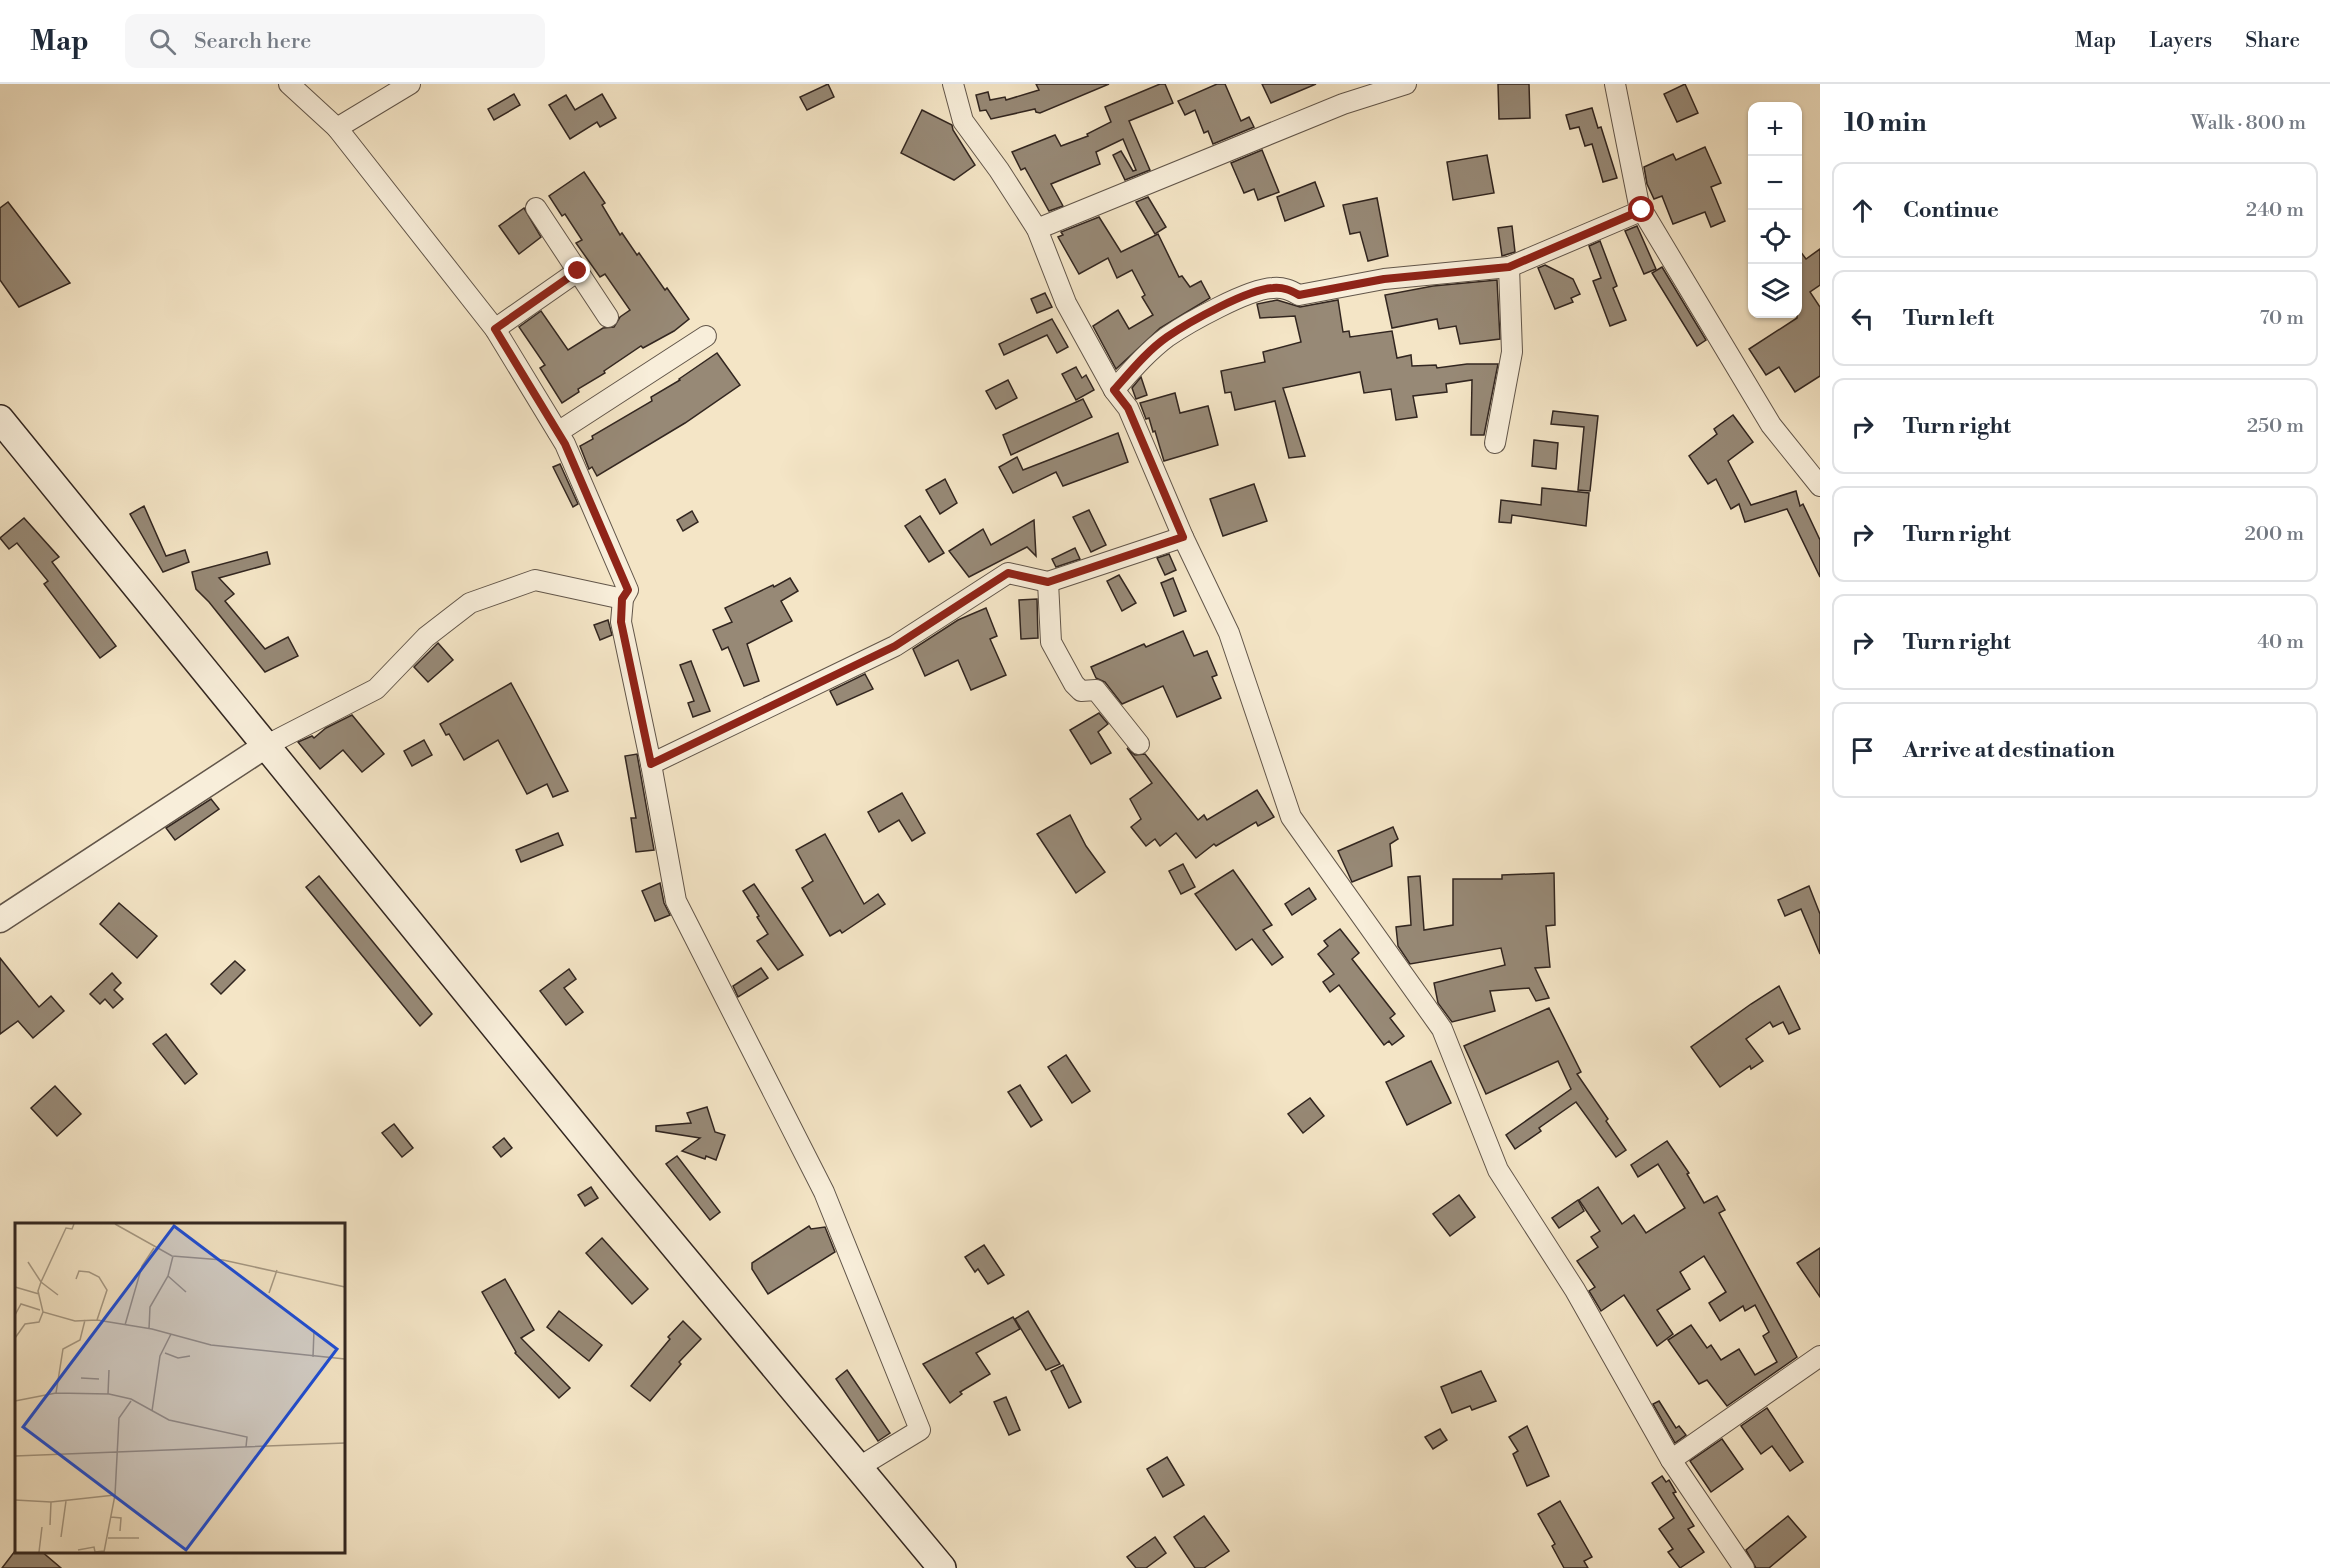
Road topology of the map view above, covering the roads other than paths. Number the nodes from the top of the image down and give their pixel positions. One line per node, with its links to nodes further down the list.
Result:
1 (289, 84): 6 (street)
2 (410, 84): 6 (street)
3 (953, 84): 9 (street)
4 (1406, 84): 9 (street)
5 (1615, 84): 8 (street)
6 (337, 128): 13 (street)
7 (536, 208): 11 (street)
8 (1642, 210): 10 (street); 19 (street)
9 (1037, 229): 15 (street)
10 (1509, 267): 15 (street); 18 (street)
11 (578, 271): 12 (street); 13 (street)
12 (609, 317)
13 (495, 329): 17 (street)
14 (706, 336): 17 (street)
15 (1114, 390): 20 (street)
16 (0, 419): 24 (main road)
17 (558, 432): 22 (street)
18 (1495, 443)
19 (1820, 486)
20 (1183, 537): 21 (street); 28 (street)
21 (1048, 582): 23 (street); 25 (street)
22 (622, 599): 24 (street); 25 (street)
23 (1139, 744)
24 (267, 745): 26 (street); 29 (main road)
25 (651, 764): 29 (street)
26 (1, 918)
27 (1820, 1356): 28 (street)
28 (1671, 1460): 31 (street)
29 (859, 1467): 30 (main road)
30 (942, 1568)
31 (1744, 1568)

